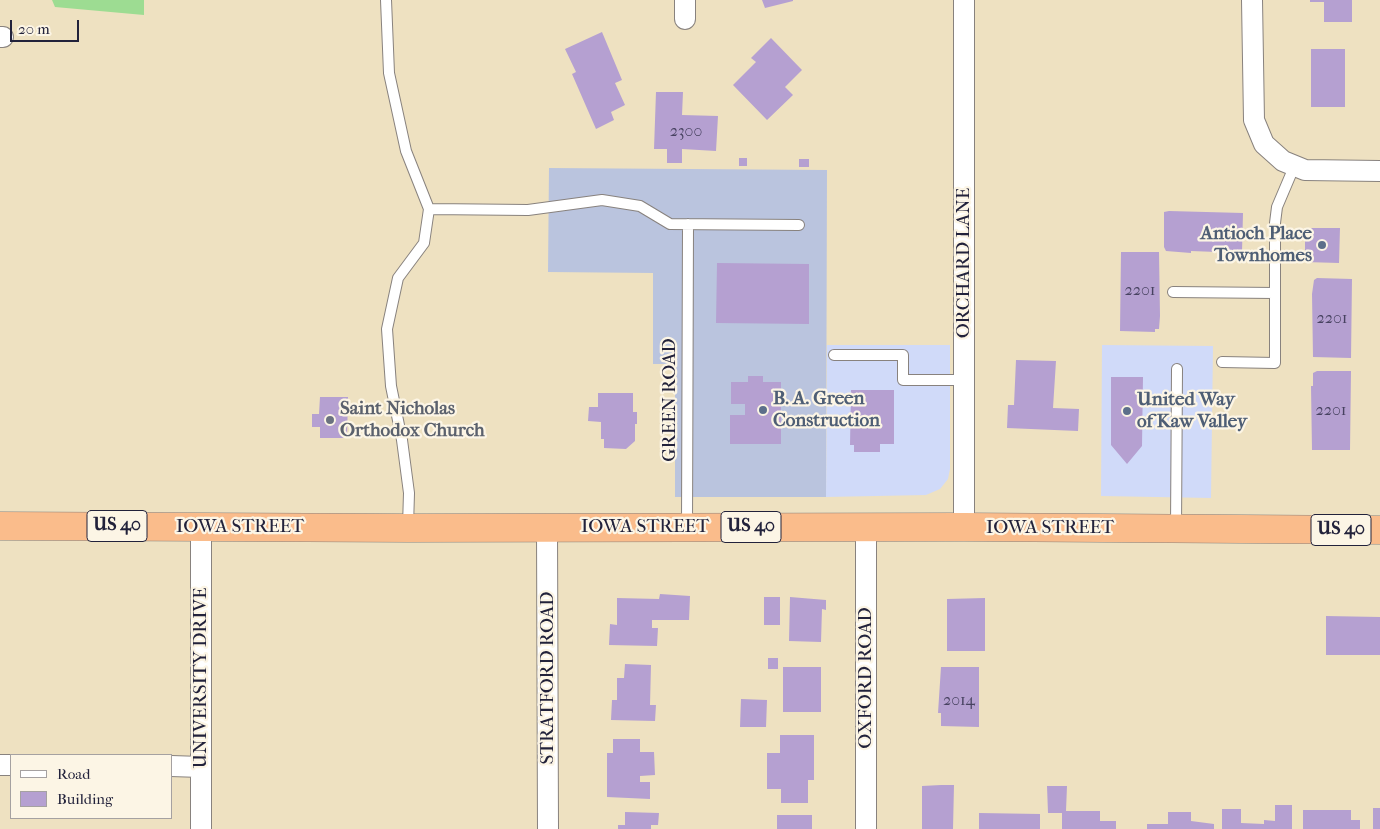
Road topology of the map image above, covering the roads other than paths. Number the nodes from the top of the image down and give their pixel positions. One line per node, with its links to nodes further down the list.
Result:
1 (386, 0): 6 (lane)
2 (964, 0): 14 (street, ORCHARD LANE)
3 (1252, 0): 4 (street)
4 (1294, 167): 5 (street); 10 (lane)
5 (1380, 172)
6 (429, 210): 7 (lane); 20 (lane)
7 (688, 224): 8 (lane); 17 (lane, GREEN ROAD)
8 (799, 225)
9 (1172, 292): 10 (lane)
10 (1275, 293): 12 (lane)
11 (834, 355): 14 (lane)
12 (1222, 362)
13 (1177, 369): 22 (lane)
14 (964, 380): 19 (street, ORCHARD LANE)
15 (0, 526): 16 (highway, IOWA STREET / US 40)
16 (201, 526): 20 (highway, IOWA STREET / US 40); 25 (street, UNIVERSITY DRIVE)
17 (687, 527): 18 (highway, IOWA STREET / US 40); 21 (highway, IOWA STREET / US 40)
18 (866, 527): 19 (highway, IOWA STREET / US 40); 28 (street, OXFORD ROAD)
19 (964, 527): 22 (highway, IOWA STREET / US 40)
20 (408, 528): 21 (highway, IOWA STREET / US 40)
21 (548, 528): 27 (street, STRATFORD ROAD)
22 (1176, 529): 23 (highway, IOWA STREET / US 40)
23 (1380, 530)
24 (172, 766): 25 (street)
25 (202, 767): 26 (street, UNIVERSITY DRIVE)
26 (202, 829)
27 (548, 829)
28 (866, 829)

